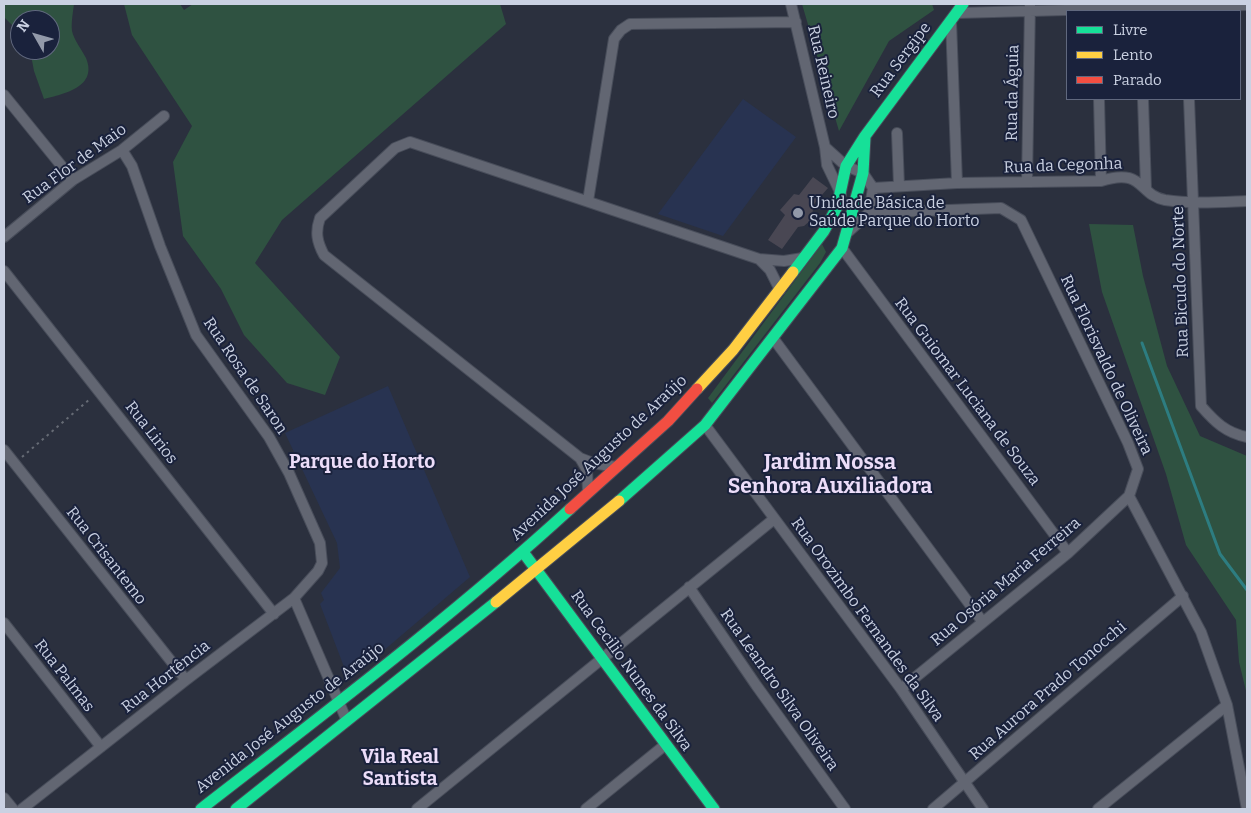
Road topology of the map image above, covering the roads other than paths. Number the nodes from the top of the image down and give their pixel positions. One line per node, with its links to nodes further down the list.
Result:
1 (791, 4): 8 (street, Rua Reineiro)
2 (1247, 5): 6 (street)
3 (1030, 8): 4 (street); 7 (street); 22 (street, Rua da Águia)
4 (1096, 8): 5 (street)
5 (1140, 8): 6 (street)
6 (1186, 8)
7 (957, 12): 15 (street, Rua Sergipe); 23 (street)
8 (796, 22): 16 (street, Rua Reineiro); 28 (street)
9 (4, 95): 20 (street)
10 (1099, 100): 21 (street)
11 (1143, 100): 26 (street)
12 (1189, 100): 30 (street, Rua Bicudo do Norte)
13 (164, 116): 17 (street, Rua Flor de Maio)
14 (897, 133): 24 (street)
15 (865, 136): 18 (street, Avenida José Augusto de Araújo); 19 (street)
16 (825, 147): 18 (street); 27 (street, Rua Reineiro)
17 (122, 150): 20 (street, Rua Flor de Maio); 50 (street, Rua Rosa de Saron)
18 (846, 166): 19 (street); 27 (street, Avenida José Augusto de Araújo)
19 (863, 173): 25 (street); 32 (street)
20 (73, 180): 33 (street, Rua Flor de Maio)
21 (1101, 181): 22 (street, Rua da Cegonha); 26 (street, Rua da Cegonha)
22 (1027, 182): 23 (street, Rua da Cegonha)
23 (957, 183): 24 (street, Rua da Cegonha)
24 (899, 186): 25 (street, Rua da Cegonha)
25 (873, 188): 31 (street)
26 (1146, 189): 30 (street, Rua da Cegonha)
27 (841, 194): 35 (street, Avenida José Augusto de Araújo)
28 (588, 201): 36 (street); 43 (street)
29 (1247, 201): 30 (street, Rua da Cegonha)
30 (1193, 202): 41 (street, Rua Bicudo do Norte)
31 (869, 213): 32 (street); 46 (street, Rua Florisvaldo de Oliveira)
32 (847, 233): 34 (street)
33 (4, 237)
34 (842, 248): 39 (street); 48 (street, Rua Guiomar Luciana de Souza)
35 (803, 258): 36 (street); 38 (street, Avenida José Augusto de Araújo)
36 (759, 260): 38 (street)
37 (4, 271): 55 (street, Rua Lirios)
38 (780, 290): 44 (street, Avenida José Augusto de Araújo)
39 (773, 338): 40 (street); 56 (street)
40 (705, 425): 47 (street, Rua Orozimbo Fernandes da Silva); 51 (street)
41 (1247, 437)
42 (4, 450): 59 (street, Rua Crisantemo)
43 (580, 458): 44 (street); 45 (street)
44 (616, 468): 45 (street, Avenida José Augusto de Araújo)
45 (588, 492): 49 (street, Avenida José Augusto de Araújo)
46 (1129, 496): 48 (street, Rua Osória Maria Ferreira); 53 (street)
47 (774, 519): 52 (street); 60 (street, Rua Orozimbo Fernandes da Silva)
48 (1068, 553): 56 (street, Rua Osória Maria Ferreira)
49 (525, 554): 51 (street, Rua Cecilio Nunes da Silva); 61 (street, Avenida José Augusto de Araújo)
50 (322, 562): 54 (street, Rua Hortência)
51 (535, 569): 58 (street, Rua Cecilio Nunes da Silva); 63 (street)
52 (689, 587): 58 (street); 75 (street, Rua Leandro Silva Oliveira)
53 (1182, 596): 62 (street); 66 (street, Rua Aurora Prado Tonocchi)
54 (294, 598): 55 (street, Rua Hortência); 61 (street)
55 (274, 614): 59 (street, Rua Hortência)
56 (982, 621): 60 (street, Rua Osória Maria Ferreira)
57 (4, 623): 65 (street, Rua Palmas)
58 (603, 657): 64 (street, Rua Cecilio Nunes da Silva); 72 (street)
59 (186, 680): 65 (street, Rua Hortência)
60 (901, 689): 66 (street, Rua Orozimbo Fernandes da Silva)
61 (340, 702): 63 (street); 70 (street, Avenida José Augusto de Araújo)
62 (1227, 705): 78 (street); 79 (street)
63 (347, 721): 71 (street)
64 (665, 745): 73 (street); 74 (street, Rua Cecilio Nunes da Silva)
65 (101, 746): 69 (street, Rua Hortência)
66 (965, 783): 76 (street, Rua Aurora Prado Tonocchi); 77 (street, Rua Orozimbo Fernandes da Silva)
67 (4, 798): 68 (street)
68 (13, 809)
69 (22, 809)
70 (201, 809)
71 (236, 809)
72 (418, 809)
73 (586, 809)
74 (714, 809)
75 (845, 809)
76 (932, 809)
77 (983, 809)
78 (1098, 809)
79 (1246, 809)

